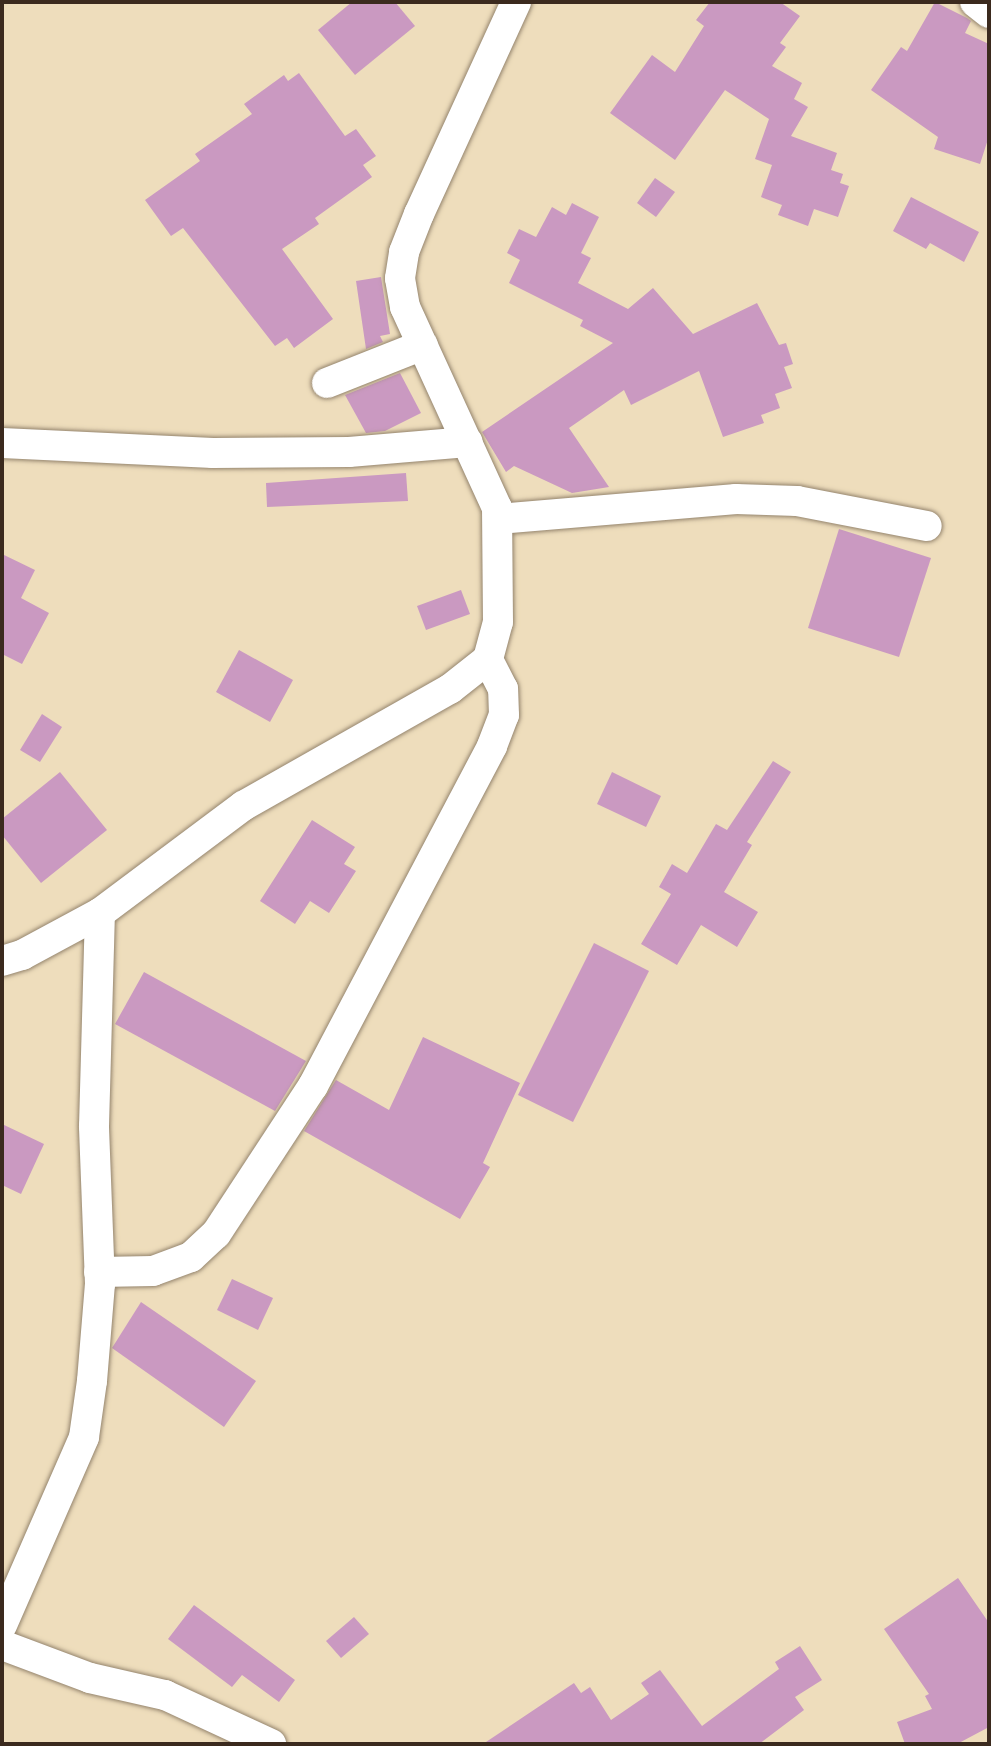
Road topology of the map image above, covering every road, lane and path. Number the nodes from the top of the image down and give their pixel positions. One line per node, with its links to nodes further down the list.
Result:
1 (516, 2): 4 (street)
2 (975, 2): 3 (street)
3 (989, 13)
4 (423, 345): 5 (street); 6 (street)
5 (327, 383)
6 (468, 442): 7 (street); 8 (street)
7 (2, 443)
8 (498, 519): 9 (street); 10 (street)
9 (927, 526)
10 (488, 659): 11 (street); 13 (street)
11 (100, 913): 12 (street); 13 (street)
12 (2, 961)
13 (99, 1272): 14 (street)
14 (2, 1625)
15 (2, 1645): 16 (street)
16 (271, 1744)

